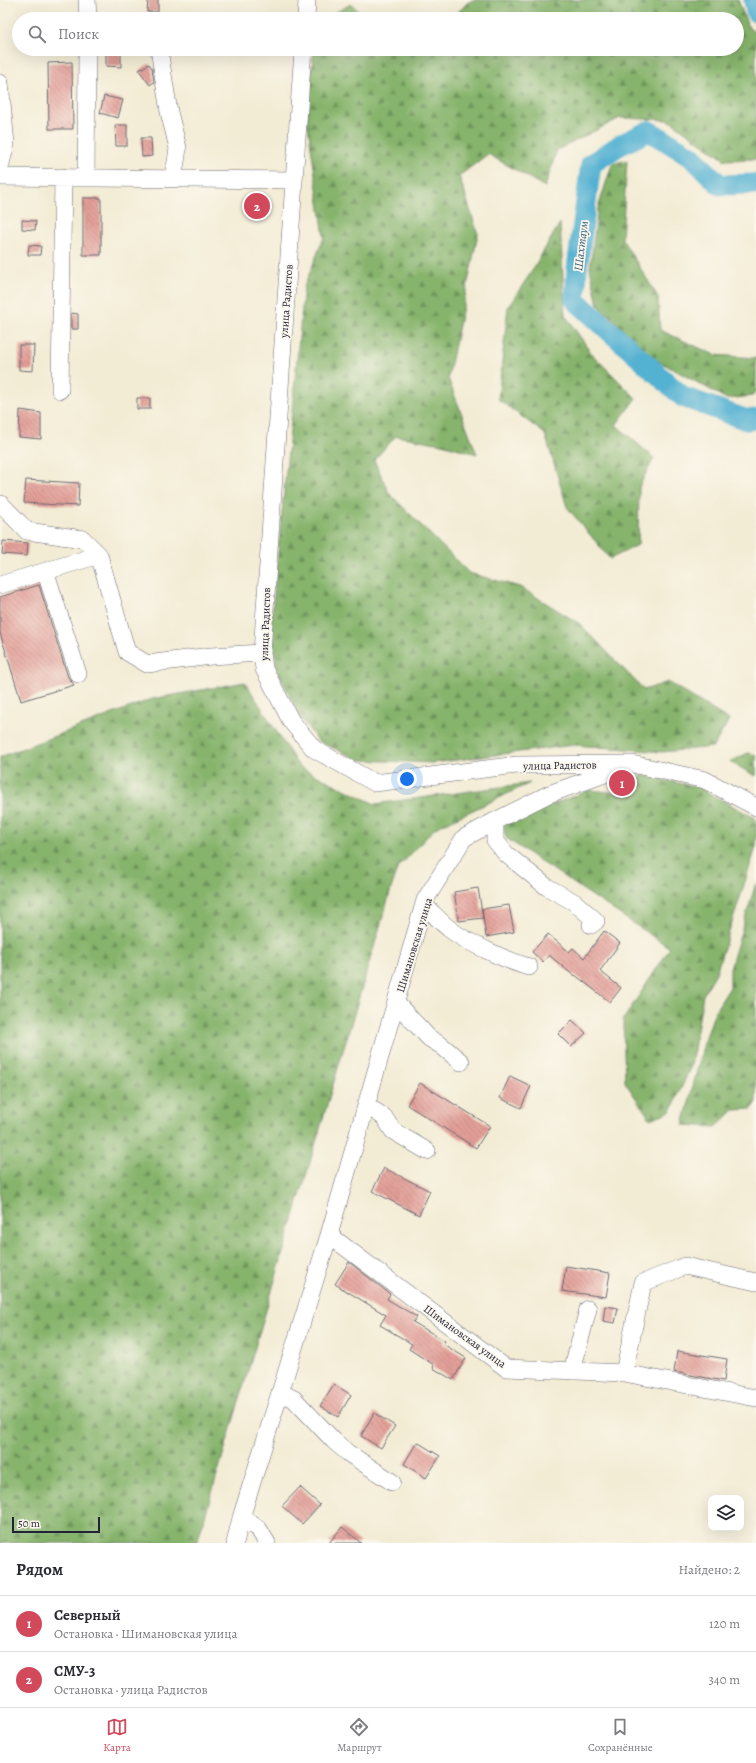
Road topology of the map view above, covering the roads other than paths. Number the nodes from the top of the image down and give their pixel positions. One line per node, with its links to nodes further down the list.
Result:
1 (88, 0): 3 (street)
2 (307, 0): 4 (street)
3 (88, 12)
4 (306, 12)
5 (87, 56): 12 (street)
6 (160, 56): 13 (street)
7 (303, 56): 14 (street, улица Радистов)
8 (0, 83): 9 (street)
9 (0, 167)
10 (0, 177): 11 (street)
11 (63, 177): 12 (street); 15 (street)
12 (86, 178): 13 (street)
13 (172, 179): 14 (street)
14 (294, 180): 20 (street, улица Радистов)
15 (60, 390)
16 (1, 504): 17 (street)
17 (99, 555): 18 (street); 20 (street)
18 (46, 573): 19 (street); 21 (street)
19 (0, 585)
20 (262, 654): 22 (street, улица Радистов)
21 (78, 674)
22 (632, 764): 23 (street, улица Радистов); 24 (street, Шимановская улица)
23 (756, 807)
24 (495, 820): 25 (street, Шимановская улица); 26 (street)
25 (424, 905): 27 (street); 28 (street, Шимановская улица)
26 (591, 924)
27 (529, 967)
28 (396, 1002): 29 (street); 30 (street, Шимановская улица)
29 (461, 1062)
30 (366, 1105): 31 (street); 32 (street, Шимановская улица)
31 (427, 1151)
32 (329, 1235): 35 (street, Шимановская улица); 37 (street, Шимановская улица)
33 (756, 1282): 36 (street)
34 (588, 1309): 35 (street)
35 (572, 1371): 36 (street, Шимановская улица)
36 (624, 1373): 38 (street, Шимановская улица)
37 (280, 1392): 39 (street); 40 (street, Шимановская улица)
38 (756, 1398)
39 (392, 1482)
40 (241, 1518): 41 (street, Шимановская улица); 42 (street)
41 (235, 1543)
42 (267, 1543)

